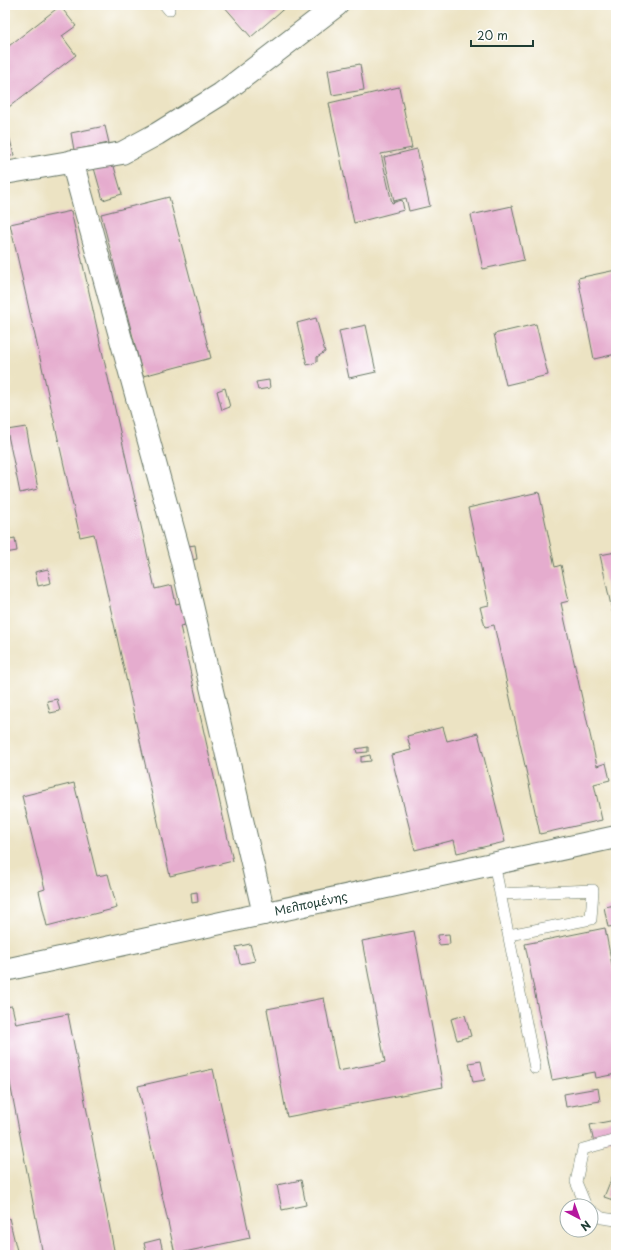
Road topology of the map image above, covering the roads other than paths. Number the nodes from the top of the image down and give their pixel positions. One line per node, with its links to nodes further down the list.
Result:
1 (337, 5): 2 (street)
2 (72, 161): 3 (street); 7 (street)
3 (5, 173)
4 (616, 837): 5 (street, Μελπομένης)
5 (494, 863): 6 (lane); 7 (street, Μελπομένης)
6 (500, 894): 8 (lane); 8 (lane)
7 (264, 914): 9 (street, Μελπομένης)
8 (509, 935): 10 (lane)
9 (5, 970)
10 (536, 1068)
11 (616, 1140): 12 (lane)
12 (583, 1198)
13 (599, 1216): 14 (lane)
14 (616, 1220)

